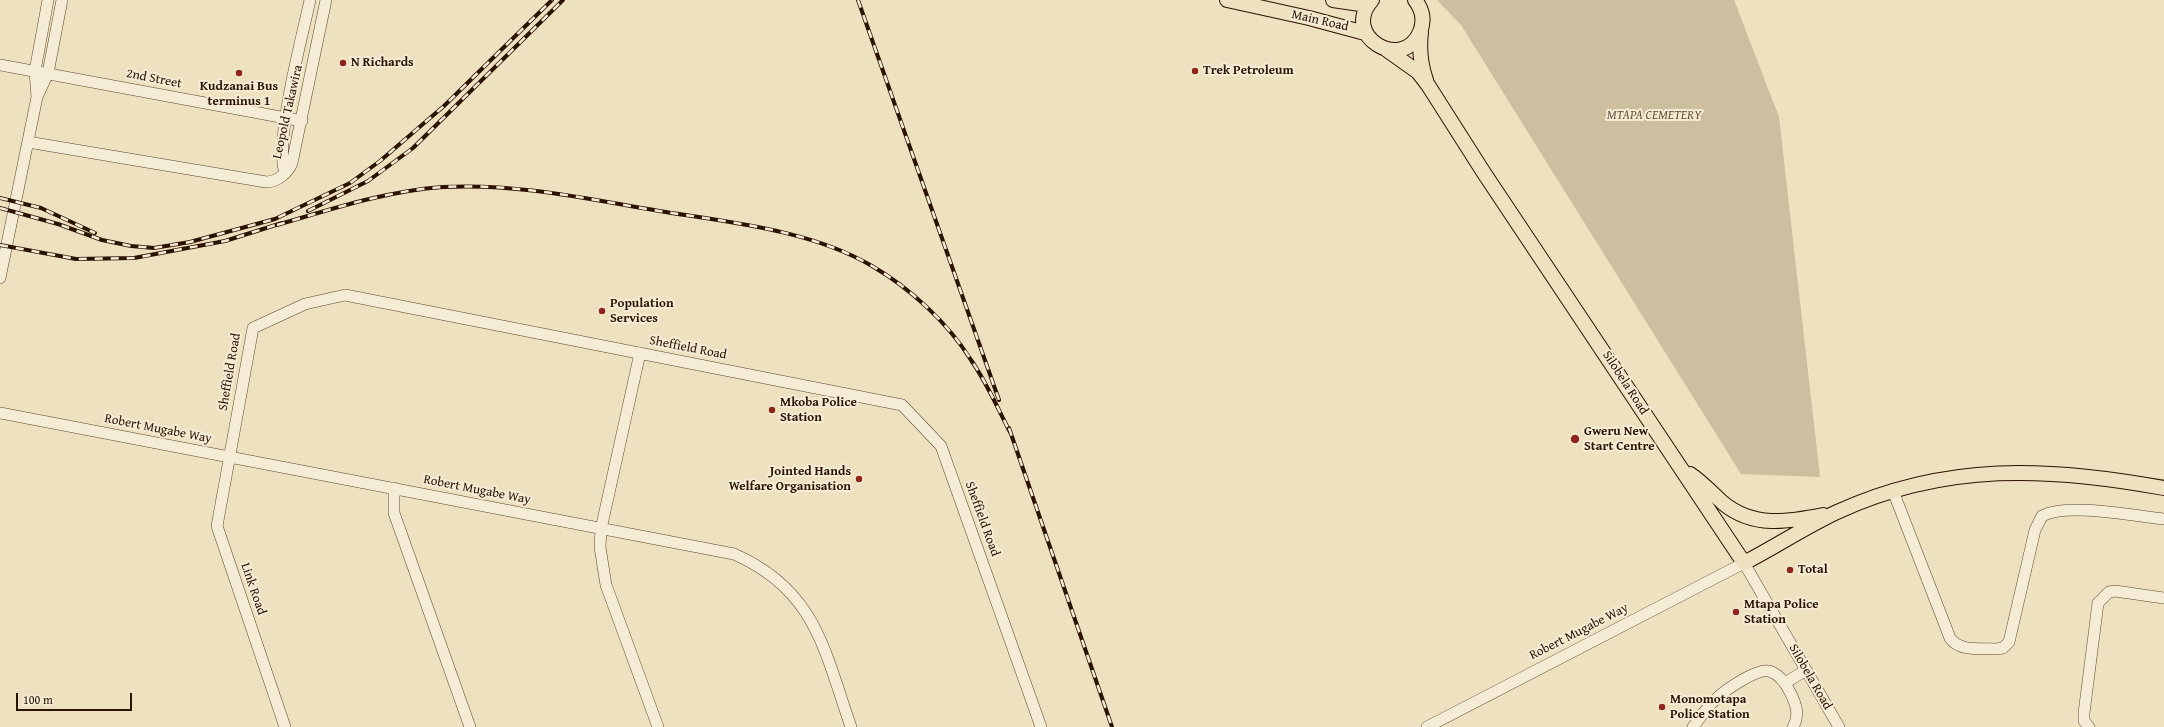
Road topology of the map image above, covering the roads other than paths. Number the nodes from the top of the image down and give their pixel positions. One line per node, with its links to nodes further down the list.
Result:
1 (48, 0): 13 (street)
2 (62, 0): 14 (street)
3 (310, 0): 17 (street, Leopold Takawira)
4 (326, 0): 18 (street, Leopold Takawira)
5 (1227, 0): 10 (main road, Main Road)
6 (1333, 0): 8 (main road, Main Road)
7 (1415, 0): 9 (main road, Silobela Road)
8 (1369, 2): 10 (main road)
9 (1421, 29): 11 (main road); 15 (main road, Silobela Road)
10 (1366, 33): 11 (main road, Silobela Road)
11 (1387, 50): 15 (main road, Silobela Road)
12 (0, 65): 13 (street, 2nd Street)
13 (35, 72): 14 (street, 2nd Street); 16 (street)
14 (48, 73): 16 (street); 17 (street, 2nd Street)
15 (1428, 85): 25 (main road, Silobela Road)
16 (37, 97): 19 (street)
17 (285, 118): 18 (street, 2nd Street); 20 (street, Leopold Takawira)
18 (302, 121): 20 (street, Leopold Takawira)
19 (28, 142): 20 (street); 21 (street)
20 (285, 173)
21 (0, 278)
22 (640, 353): 24 (street, Sheffield Road); 31 (street); 40 (street, Sheffield Road)
23 (0, 413): 24 (street, Robert Mugabe Way)
24 (229, 457): 26 (street, Robert Mugabe Way); 36 (street, Link Road)
25 (1683, 470): 29 (main road); 32 (main road, Silobela Road)
26 (394, 488): 31 (street, Robert Mugabe Way); 37 (street)
27 (2164, 488): 28 (main road)
28 (1893, 491): 29 (main road); 30 (street)
29 (1837, 512): 32 (main road)
30 (2164, 519)
31 (601, 529): 38 (street); 39 (street, Robert Mugabe Way)
32 (1744, 563): 34 (street, Silobela Road); 41 (street, Robert Mugabe Way)
33 (2164, 598): 45 (street)
34 (1806, 670): 35 (street); 44 (street, Silobela Road)
35 (1785, 683): 42 (street); 43 (street)
36 (285, 727)
37 (470, 727)
38 (658, 727)
39 (851, 727)
40 (1041, 727)
41 (1427, 727)
42 (1693, 727)
43 (1793, 727)
44 (1839, 727)
45 (2089, 727)

